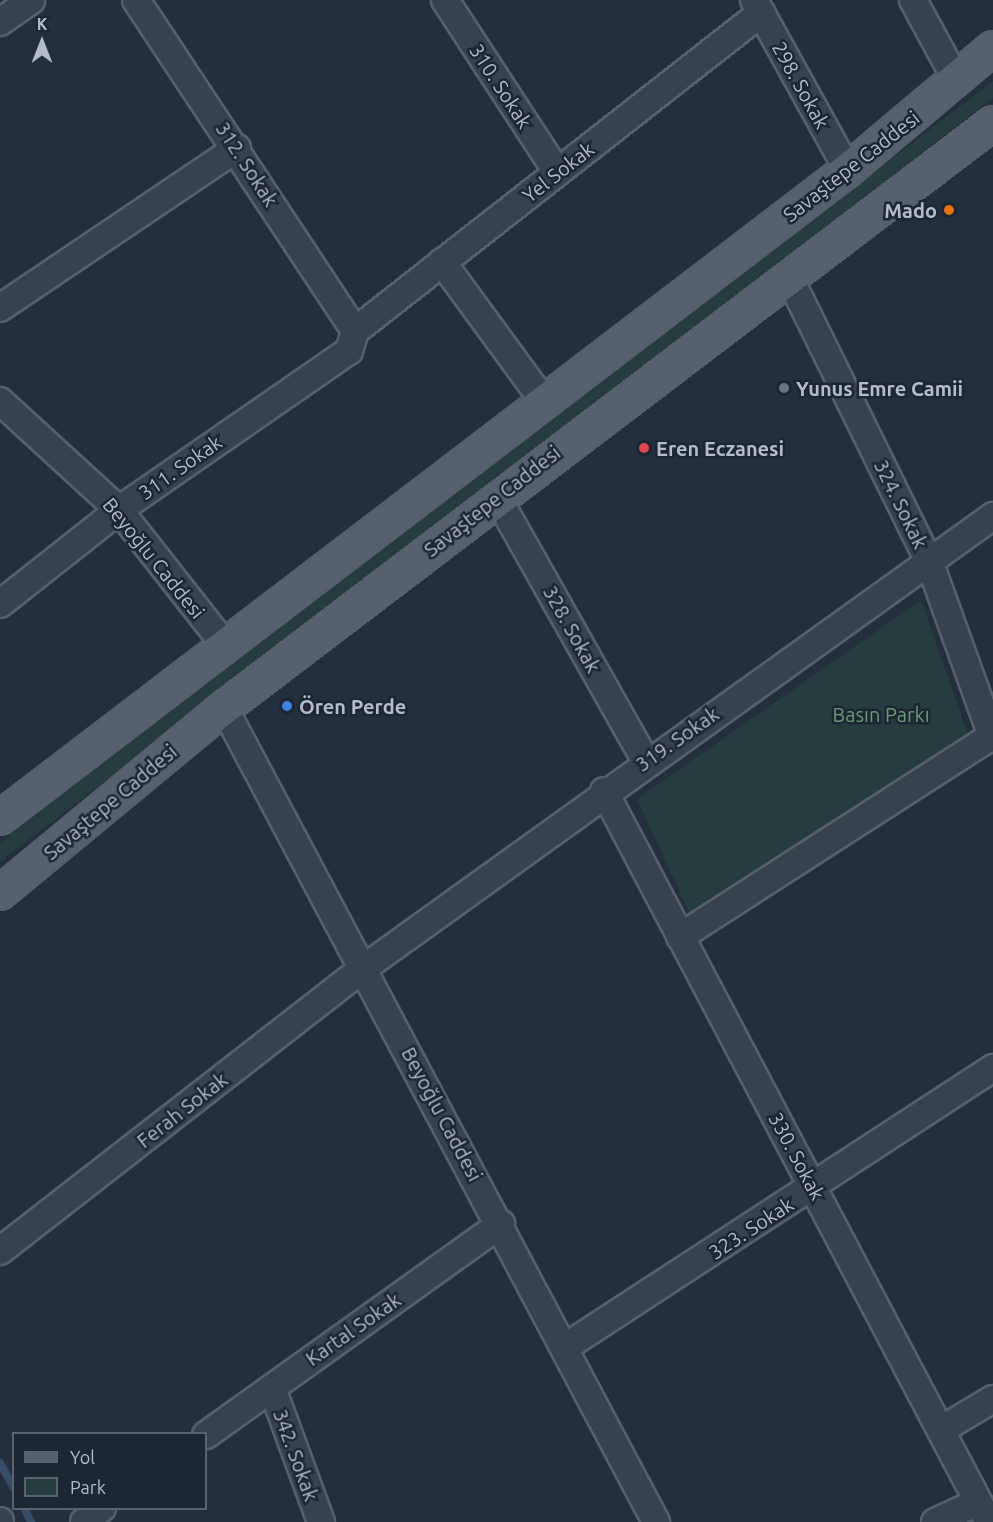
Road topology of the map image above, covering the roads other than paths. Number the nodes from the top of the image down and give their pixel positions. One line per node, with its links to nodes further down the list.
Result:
1 (31, 0): 6 (street)
2 (136, 0): 10 (street, 312. Sokak)
3 (445, 0): 12 (street, 310. Sokak)
4 (913, 0): 8 (street)
5 (757, 7): 11 (street, 298. Sokak); 12 (street, Yel Sokak)
6 (0, 22)
7 (993, 48): 8 (main road, Savaştepe Caddesi)
8 (957, 81): 11 (main road, Savaştepe Caddesi)
9 (993, 123): 14 (main road, Savaştepe Caddesi)
10 (237, 148): 15 (street); 16 (street, 312. Sokak)
11 (848, 170): 17 (main road, Savaştepe Caddesi)
12 (557, 172): 13 (street, Yel Sokak)
13 (442, 262): 16 (street, Yel Sokak); 17 (street)
14 (789, 277): 19 (main road, Savaştepe Caddesi); 22 (street, 324. Sokak)
15 (0, 308)
16 (355, 330): 20 (street, 311. Sokak)
17 (543, 400): 24 (main road, Savaştepe Caddesi)
18 (0, 401): 20 (street, Beyoğlu Caddesi)
19 (497, 497): 25 (main road, Savaştepe Caddesi); 27 (street, 328. Sokak)
20 (119, 510): 23 (street, 311. Sokak); 24 (street, Beyoğlu Caddesi)
21 (993, 516): 22 (street, 319. Sokak)
22 (929, 561): 26 (street, 324. Sokak); 27 (street, 319. Sokak)
23 (0, 604)
24 (225, 645): 29 (main road, Savaştepe Caddesi)
25 (224, 708): 30 (main road, Savaştepe Caddesi); 32 (street, Beyoğlu Caddesi)
26 (992, 738): 31 (street)
27 (646, 761): 28 (street, 319. Sokak)
28 (604, 791): 31 (street, 330. Sokak); 32 (street, 319. Sokak)
29 (0, 818)
30 (0, 893)
31 (680, 937): 34 (street, 330. Sokak)
32 (364, 968): 35 (street, Beyoğlu Caddesi); 36 (street, Ferah Sokak)
33 (993, 1068): 34 (street, 323. Sokak)
34 (813, 1188): 37 (street, 323. Sokak); 40 (street, 330. Sokak)
35 (501, 1224): 37 (street, Beyoğlu Caddesi); 38 (street, Kartal Sokak)
36 (0, 1251)
37 (567, 1346): 46 (street, Beyoğlu Caddesi)
38 (272, 1388): 41 (street, Kartal Sokak); 45 (street, 342. Sokak)
39 (993, 1399): 40 (street)
40 (941, 1430): 43 (street, 330. Sokak)
41 (207, 1434)
42 (101, 1510): 44 (street)
43 (984, 1512): 47 (street)
44 (84, 1522)
45 (321, 1522)
46 (656, 1522)
47 (936, 1522)

